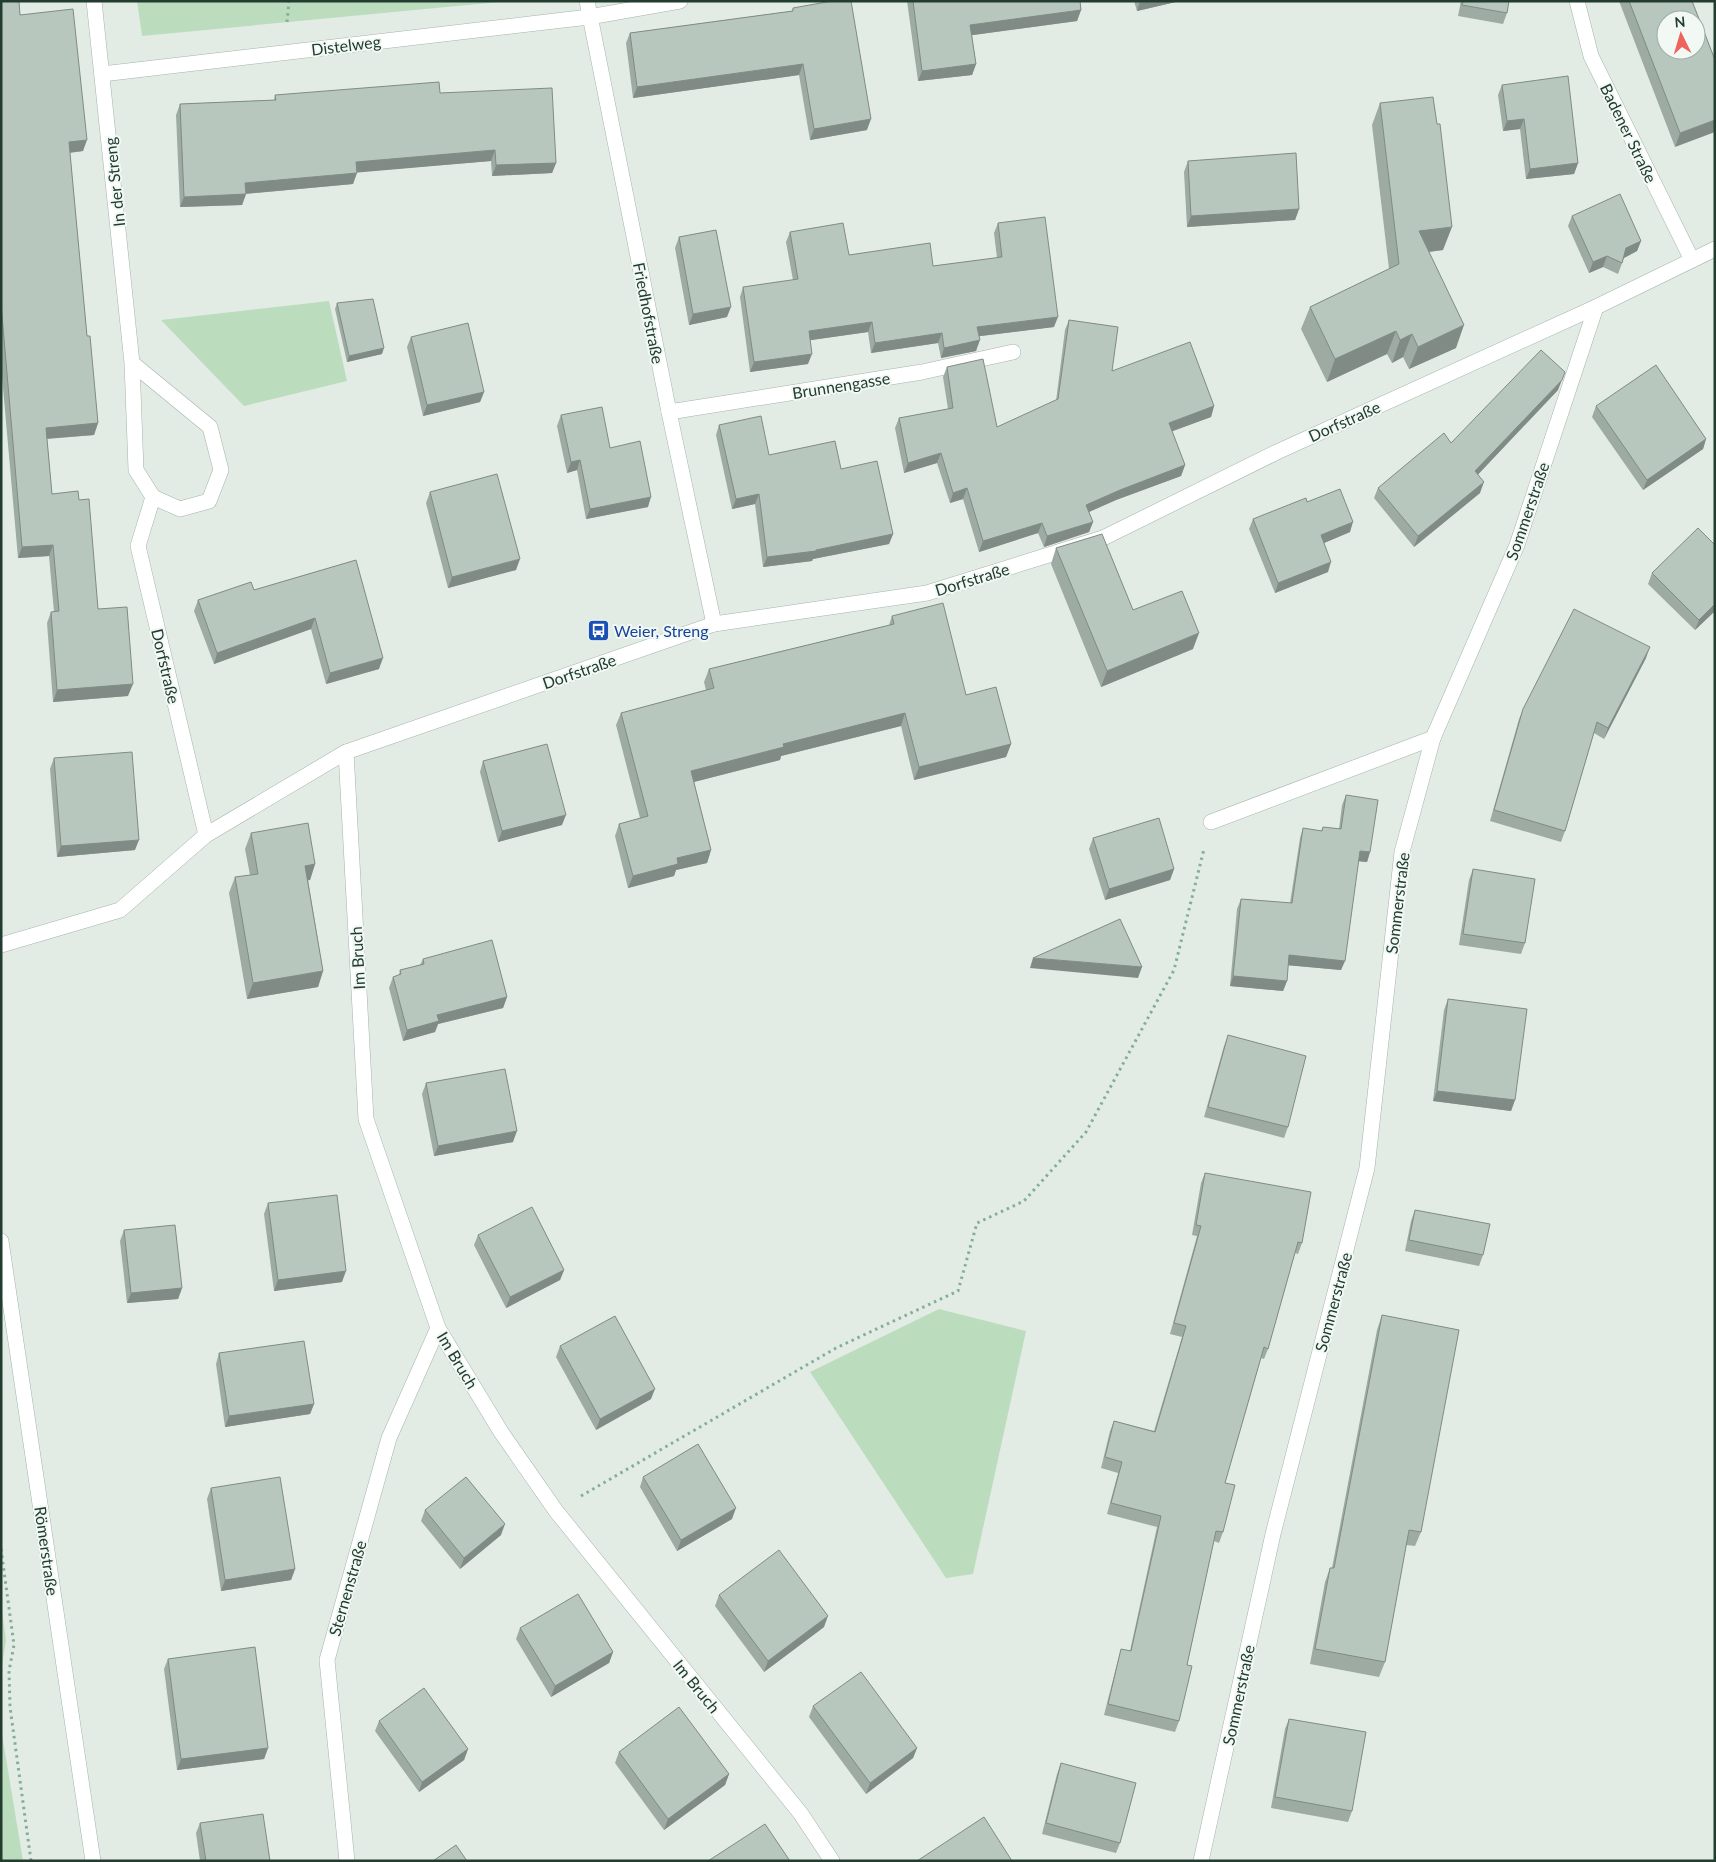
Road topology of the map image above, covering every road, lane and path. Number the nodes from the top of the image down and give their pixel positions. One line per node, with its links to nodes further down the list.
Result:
1 (94, 1): 6 (street, In der Streng)
2 (587, 1): 5 (street, Friedhofstraße)
3 (680, 1): 5 (street, Distelweg)
4 (1577, 1): 8 (street, Badener Straße)
5 (589, 17): 6 (street, Distelweg); 12 (street, Friedhofstraße)
6 (102, 74): 11 (street, In der Streng)
7 (1715, 248): 8 (street, Dorfstraße)
8 (1692, 260): 9 (street, Dorfstraße)
9 (1596, 307): 14 (street, Dorfstraße); 15 (street, Sommerstraße)
10 (1012, 352): 12 (street, Brunnengasse)
11 (132, 363): 13 (street, In der Streng); 13 (street)
12 (669, 412): 14 (street, Friedhofstraße)
13 (153, 497): 18 (street, Dorfstraße)
14 (714, 624): 16 (street, Dorfstraße)
15 (1433, 738): 17 (street); 28 (street, Sommerstraße)
16 (346, 752): 18 (street, Dorfstraße); 21 (street, Im Bruch)
17 (1211, 822): 22 (path)
18 (206, 835): 19 (street, Dorfstraße)
19 (1, 945)
20 (1, 1241): 25 (street, Römerstraße)
21 (438, 1328): 22 (street, Im Bruch); 26 (street, Sternenstraße)
22 (556, 1511): 27 (street, Im Bruch)
23 (1, 1549): 24 (path)
24 (32, 1861)
25 (93, 1861)
26 (348, 1861)
27 (832, 1861)
28 (1202, 1861)

